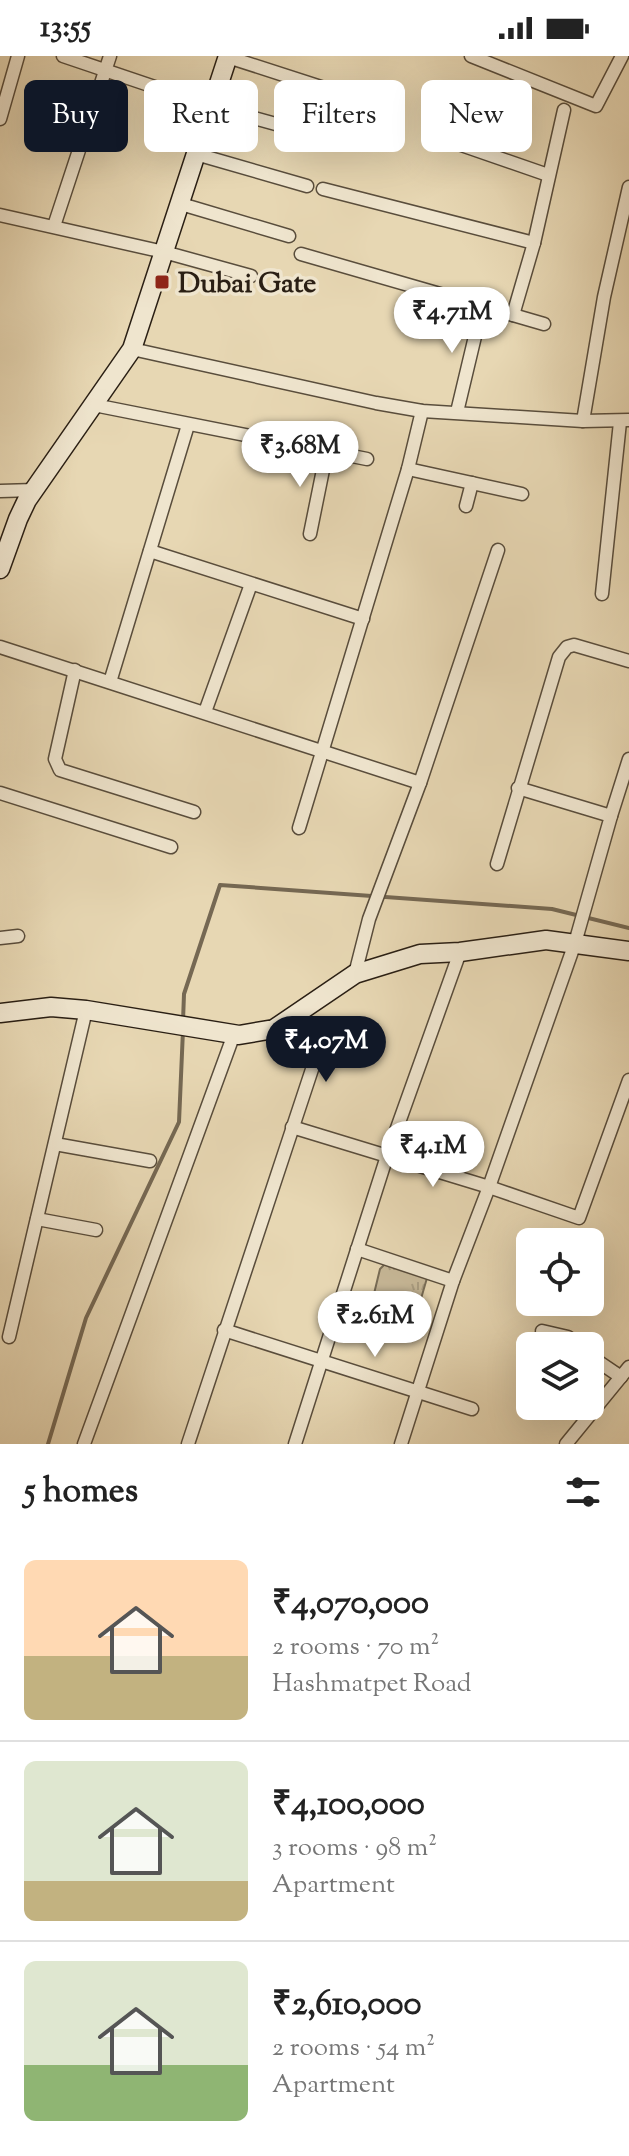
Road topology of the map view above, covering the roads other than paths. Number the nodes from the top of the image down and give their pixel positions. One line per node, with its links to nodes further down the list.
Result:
1 (18, 56): 12 (street)
2 (63, 56): 7 (street)
3 (110, 56): 7 (street)
4 (228, 56): 8 (main road); 9 (street)
5 (471, 56): 6 (street)
6 (622, 56)
7 (107, 69): 10 (street); 21 (street)
8 (220, 80)
9 (301, 80)
10 (144, 82)
11 (564, 110): 15 (street)
12 (0, 119)
13 (481, 152): 15 (street)
14 (196, 154): 16 (street); 19 (main road)
15 (548, 175): 23 (street)
16 (307, 186)
17 (629, 187): 34 (street)
18 (323, 189): 23 (street)
19 (181, 204): 22 (street); 24 (main road)
20 (0, 215): 21 (street)
21 (54, 226): 24 (street)
22 (289, 236)
23 (534, 243): 28 (street)
24 (164, 252): 26 (street); 30 (main road)
25 (301, 254): 27 (street)
26 (251, 276)
27 (482, 307): 28 (street); 33 (street)
28 (513, 315): 29 (street)
29 (544, 324)
30 (132, 349): 31 (main road); 32 (street)
31 (94, 405): 36 (street); 41 (main road)
32 (422, 411): 33 (street); 39 (street)
33 (457, 412): 34 (street)
34 (583, 421): 35 (street)
35 (624, 421): 50 (street)
36 (188, 425): 37 (street); 47 (street)
37 (327, 450): 38 (street); 45 (street)
38 (367, 459)
39 (408, 469): 40 (street); 51 (street)
40 (472, 483): 43 (street); 44 (street)
41 (35, 490): 42 (street); 48 (main road)
42 (0, 491)
43 (522, 494)
44 (466, 506)
45 (310, 534)
46 (498, 550): 59 (street)
47 (150, 551): 49 (street); 55 (street)
48 (0, 569)
49 (251, 584): 51 (street); 56 (street)
50 (602, 594)
51 (363, 619): 57 (street)
52 (0, 647): 54 (street)
53 (629, 661): 60 (street)
54 (75, 670): 55 (street); 62 (street)
55 (110, 682): 56 (street)
56 (205, 712): 57 (street)
57 (324, 751): 59 (street); 64 (street)
58 (629, 759): 63 (street)
59 (420, 783): 72 (street)
60 (518, 788): 63 (street); 66 (street)
61 (0, 793): 65 (street)
62 (194, 812)
63 (611, 816): 69 (street)
64 (299, 828)
65 (171, 847)
66 (497, 864)
67 (18, 936): 68 (street)
68 (0, 938)
69 (575, 943): 70 (main road); 71 (main road); 82 (street)
70 (629, 951)
71 (460, 952): 72 (main road); 80 (street)
72 (355, 974): 76 (main road)
73 (86, 1010): 74 (main road); 76 (main road); 79 (street)
74 (0, 1013)
75 (325, 1030): 78 (street)
76 (225, 1032): 96 (street)
77 (629, 1080): 82 (street)
78 (292, 1127): 80 (street); 87 (street)
79 (55, 1144): 81 (street); 83 (street)
80 (387, 1156): 82 (street); 85 (street)
81 (150, 1161)
82 (489, 1187): 86 (street)
83 (37, 1219): 84 (street); 90 (street)
84 (96, 1230)
85 (357, 1249): 86 (street); 91 (street)
86 (453, 1281): 94 (street)
87 (224, 1330): 91 (street); 97 (street)
88 (542, 1331): 89 (street)
89 (546, 1332)
90 (9, 1337)
91 (320, 1362): 94 (street); 98 (street)
92 (604, 1362): 93 (street)
93 (625, 1372): 100 (street)
94 (419, 1391): 95 (street); 99 (street)
95 (472, 1409)
96 (84, 1444)
97 (188, 1444)
98 (295, 1444)
99 (401, 1444)
100 (566, 1444)

